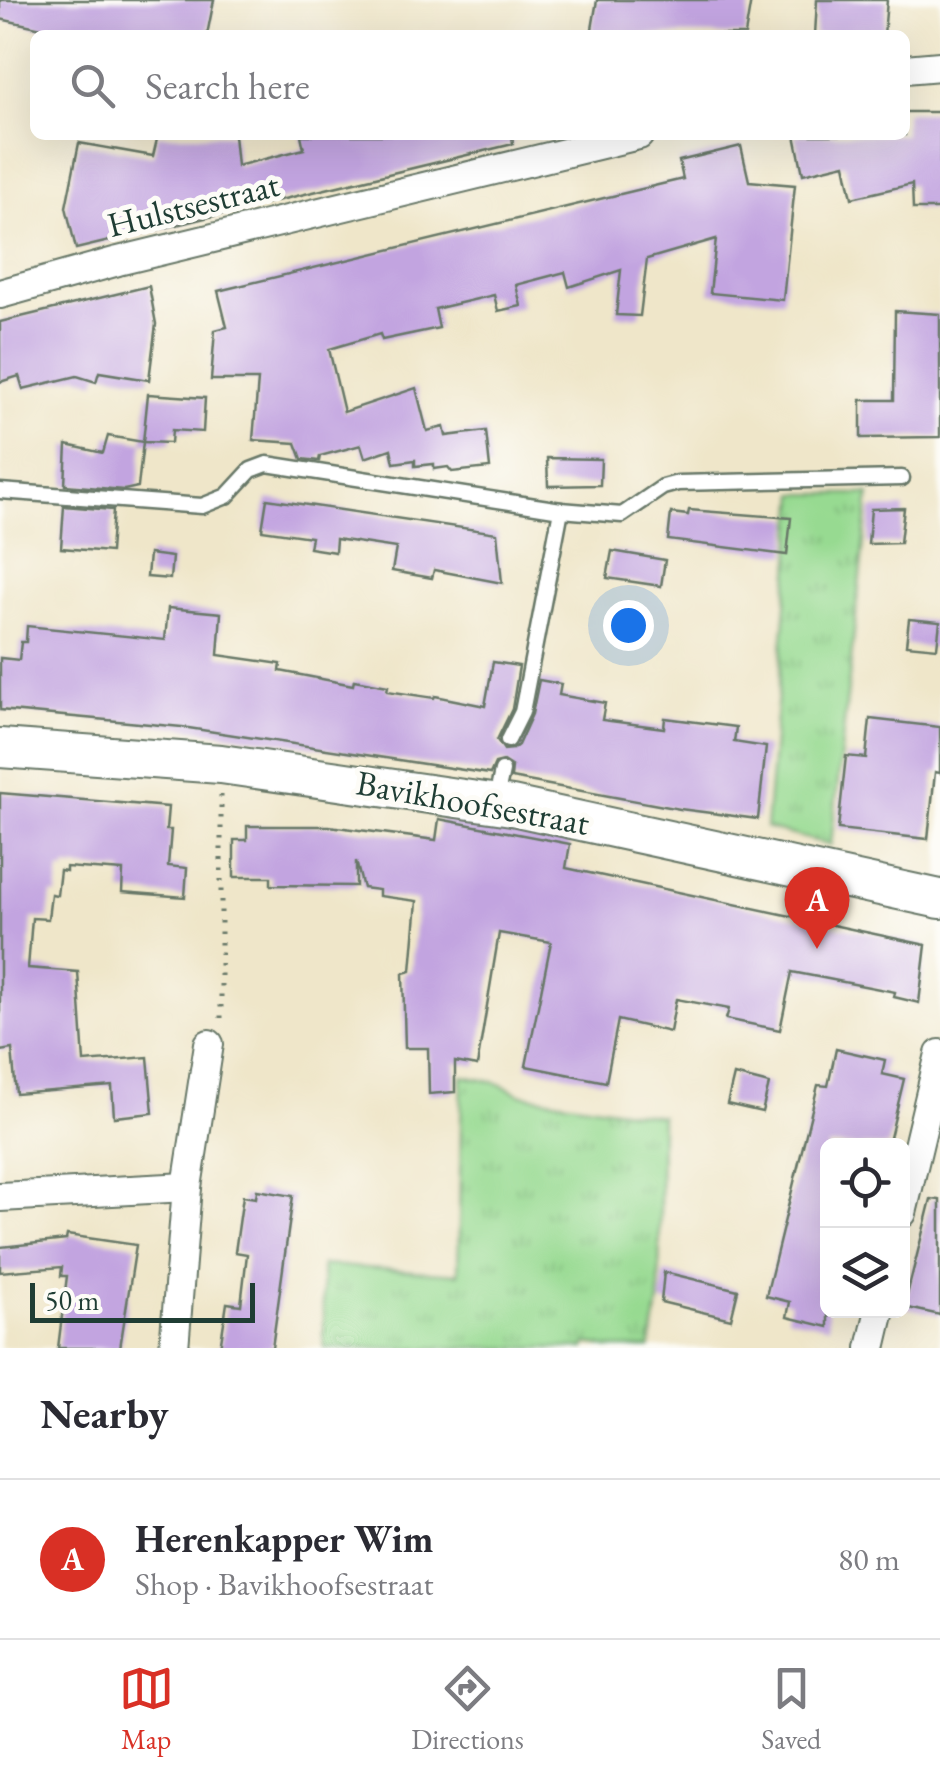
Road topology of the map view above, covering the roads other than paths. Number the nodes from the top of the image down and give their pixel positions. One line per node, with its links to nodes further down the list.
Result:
1 (940, 66): 2 (street)
2 (910, 69)
3 (617, 140): 4 (street, Hulstsestraat)
4 (0, 294)
5 (902, 478): 7 (lane)
6 (0, 491): 7 (lane)
7 (560, 510): 8 (lane)
8 (508, 740)
9 (0, 748): 10 (street, Bavikhoofsestraat)
10 (940, 898)
11 (209, 1044): 14 (street)
12 (940, 1054): 13 (street)
13 (910, 1180)
14 (187, 1187): 15 (street); 17 (street)
15 (0, 1198)
16 (878, 1318): 18 (street)
17 (174, 1348)
18 (871, 1348)

